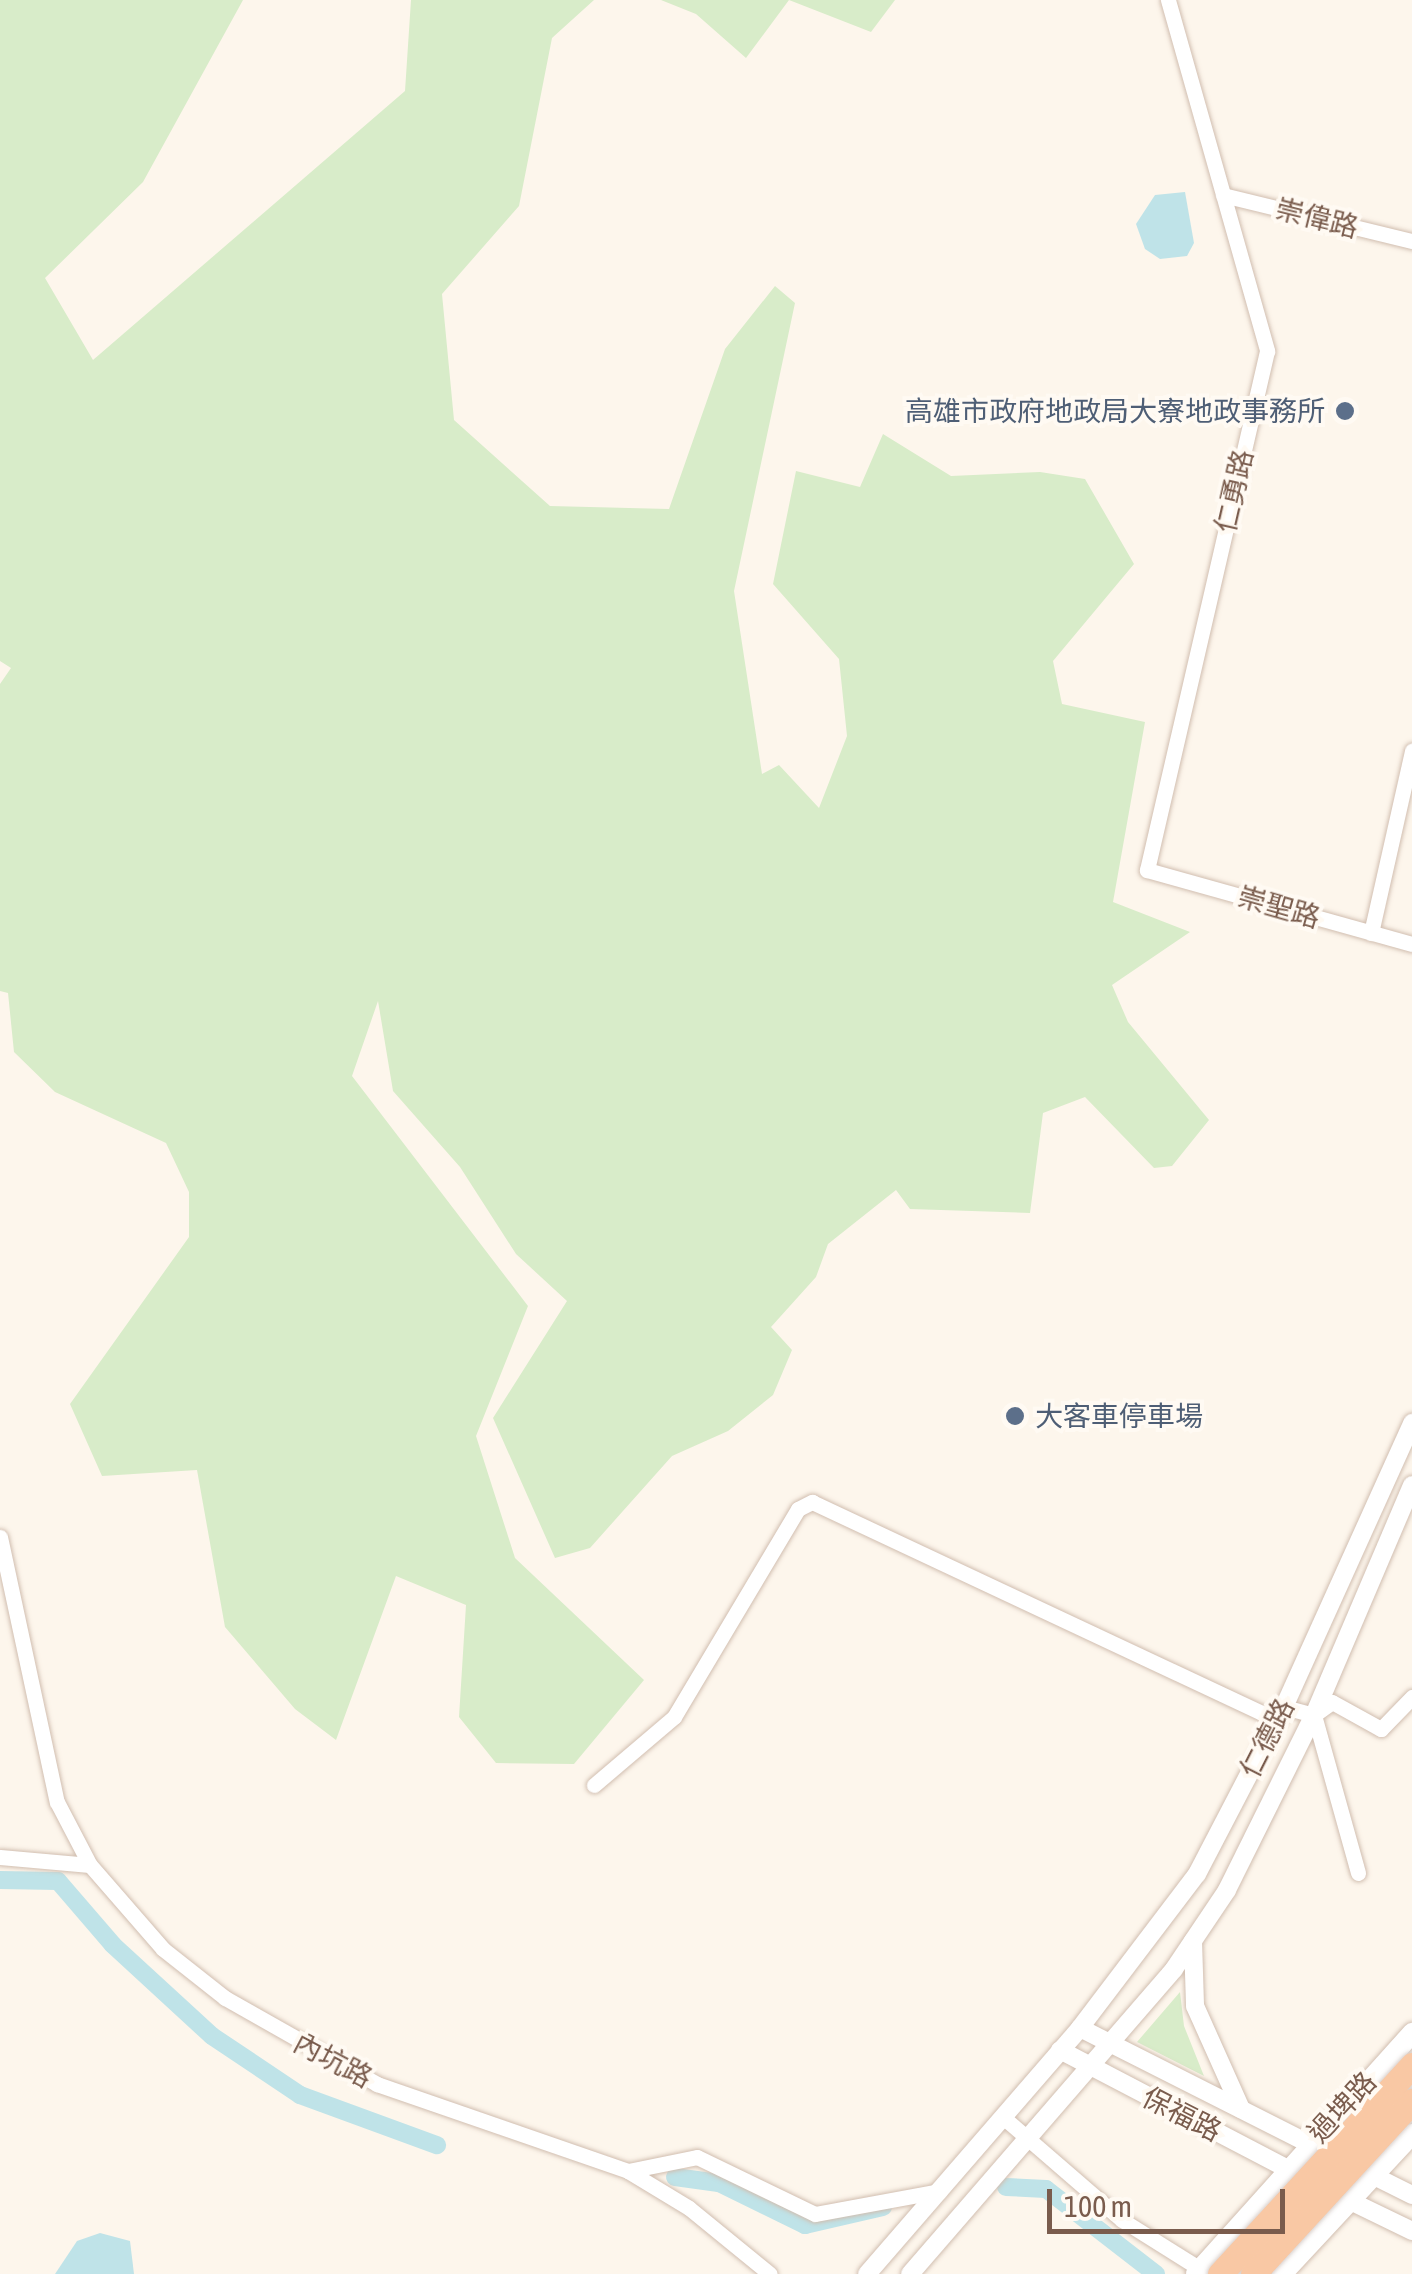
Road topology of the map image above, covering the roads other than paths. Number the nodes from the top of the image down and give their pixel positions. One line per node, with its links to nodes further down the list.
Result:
1 (1168, 0): 2 (street, 仁勇路)
2 (1223, 195): 3 (street, 崇偉路); 5 (street, 仁勇路)
3 (1412, 241)
4 (1412, 751): 6 (street)
5 (1147, 870): 6 (street, 崇聖路)
6 (1371, 933): 7 (street, 崇聖路)
7 (1412, 944)
8 (1412, 1423): 12 (street, 仁德路)
9 (1412, 1485): 13 (street, 仁德路)
10 (0, 1537): 16 (street, 內坑路)
11 (1412, 1697): 13 (street)
12 (1281, 1714): 13 (street); 14 (street); 19 (street, 仁德路)
13 (1314, 1715): 17 (street); 18 (street, 仁德路)
14 (594, 1785)
15 (0, 1858): 16 (street)
16 (90, 1865): 32 (street, 內坑路)
17 (1358, 1872)
18 (1192, 1941): 21 (street, 仁德路); 26 (street)
19 (1080, 2028): 21 (street, 保福路); 22 (street)
20 (1412, 2033): 30 (main road, 過埤路)
21 (1112, 2044): 24 (street); 26 (street, 保福路)
22 (1060, 2050): 24 (street, 保福路); 27 (street)
23 (1412, 2065): 38 (highway, bridge)
24 (1092, 2067): 29 (street); 31 (street, 保福路)
25 (1412, 2101): 42 (highway, bridge)
26 (1241, 2110): 30 (street, 保福路)
27 (1003, 2117): 29 (street); 34 (street)
28 (1412, 2134): 33 (main road)
29 (1028, 2140): 38 (street); 41 (street)
30 (1308, 2144): 31 (main road, 過埤路); 33 (street, 保福路)
31 (1286, 2168): 36 (street, 保福路); 38 (main road, 過埤路)
32 (628, 2171): 34 (street); 39 (street, 內坑路)
33 (1373, 2176): 35 (street, 保福路); 36 (main road)
34 (940, 2191): 40 (street)
35 (1412, 2195)
36 (1350, 2201): 37 (street, 保福路); 43 (main road)
37 (1412, 2232)
38 (1206, 2273)
39 (770, 2274)
40 (867, 2274)
41 (910, 2274)
42 (1253, 2274)
43 (1282, 2274)

